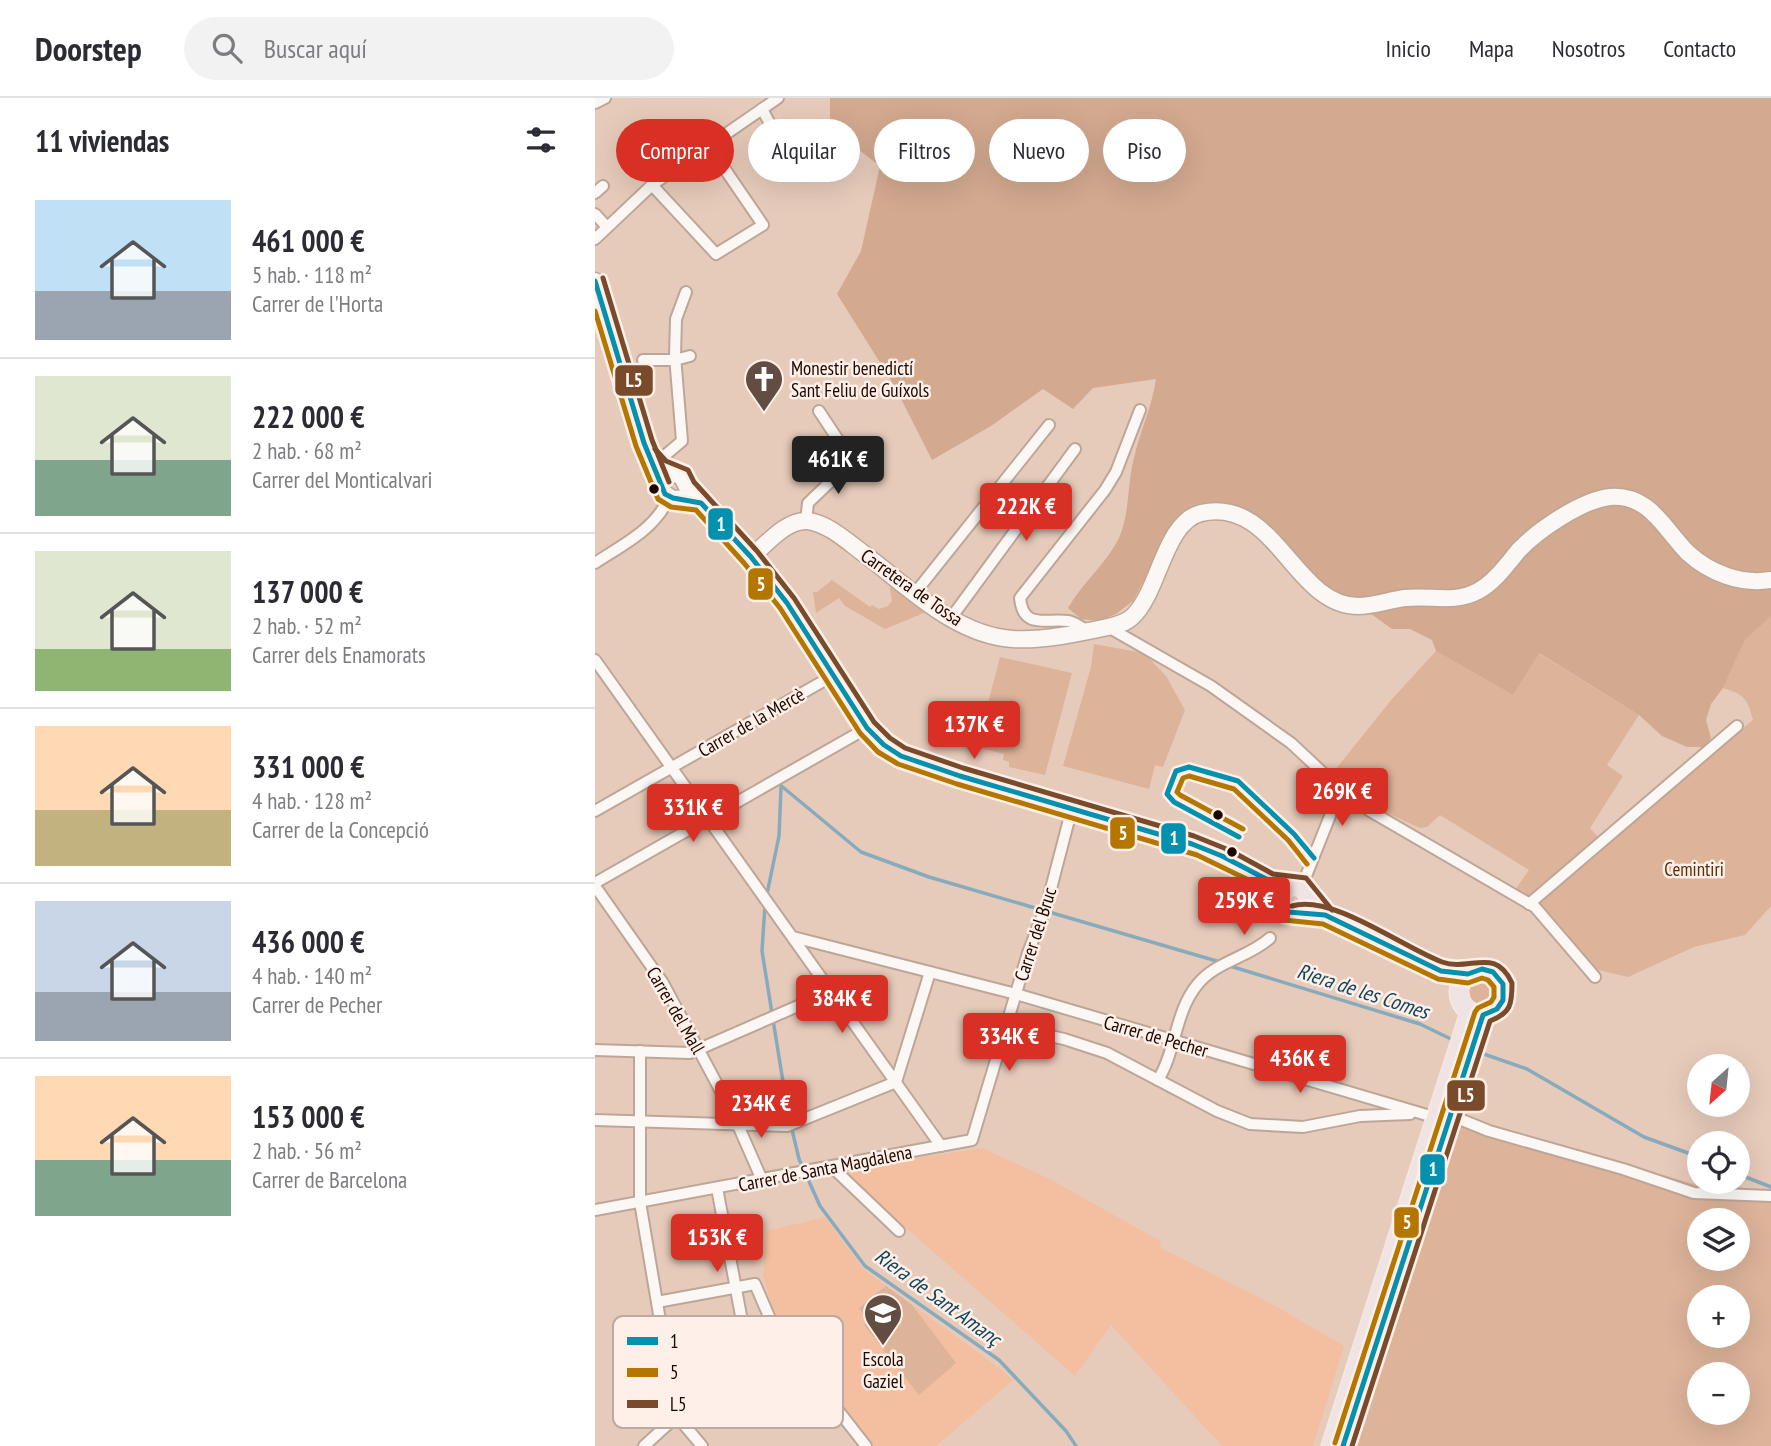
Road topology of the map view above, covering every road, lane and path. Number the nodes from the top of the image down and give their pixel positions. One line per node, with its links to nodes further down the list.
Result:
1 (605, 98): 3 (street)
2 (778, 98): 4 (street)
3 (595, 103)
4 (762, 109): 5 (street); 6 (street)
5 (767, 119)
6 (734, 129)
7 (656, 182): 9 (street)
8 (734, 182): 9 (street)
9 (652, 185): 11 (street)
10 (595, 214): 11 (street)
11 (607, 227): 12 (street)
12 (595, 239)
13 (595, 281): 22 (main road)
14 (686, 292): 17 (street)
15 (690, 356): 17 (street)
16 (643, 360): 17 (street)
17 (675, 360): 22 (street)
18 (1140, 410): 31 (street)
19 (819, 411): 24 (street)
20 (1049, 425): 28 (street)
21 (1076, 449): 29 (street)
22 (652, 459): 23 (main road)
23 (675, 489): 25 (main road); 26 (street)
24 (806, 521): 25 (main road); 28 (main road, Carretera de Tossa)
25 (751, 557): 33 (main road)
26 (595, 563)
27 (1771, 580): 30 (main road, Carretera de Tossa)
28 (915, 593): 29 (main road, Carretera de Tossa)
29 (951, 618): 31 (main road, Carretera de Tossa)
30 (1108, 627): 31 (main road, Carretera de Tossa); 37 (street)
31 (1088, 631)
32 (595, 660): 36 (street)
33 (834, 675): 35 (main road); 36 (street, Carrer de la Mercè)
34 (1737, 726): 43 (street)
35 (867, 728): 38 (main road); 40 (street)
36 (670, 767): 39 (street, Carrer de la Mercè); 40 (street)
37 (1338, 787): 42 (street); 43 (street)
38 (1072, 808): 42 (main road); 51 (street, Carrer del Bruc)
39 (595, 811)
40 (706, 818): 41 (street); 44 (street)
41 (595, 884): 56 (street, Carrer del Mall)
42 (1292, 893): 46 (main road)
43 (1529, 904): 49 (street)
44 (793, 937): 47 (street, Carrer de Pecher); 50 (street)
45 (1270, 938): 54 (street)
46 (1441, 971): 48 (main road); 52 (main road)
47 (930, 972): 51 (street, Carrer de Pecher); 60 (street)
48 (1468, 974): 52 (main road); 53 (main road)
49 (1595, 977)
50 (831, 992): 56 (street); 60 (street)
51 (1016, 994): 54 (street, Carrer de Pecher); 55 (street, Carrer del Bruc)
52 (1459, 994): 53 (main road)
53 (1476, 1013): 61 (main road)
54 (1173, 1041): 59 (street); 61 (street, Carrer de Pecher)
55 (1002, 1042): 59 (street); 65 (street, Carrer del Bruc)
56 (699, 1049): 58 (street); 64 (street, Carrer del Mall)
57 (595, 1050): 58 (street)
58 (640, 1051): 63 (street)
59 (1157, 1080): 61 (street)
60 (896, 1082): 64 (street); 66 (street)
61 (1446, 1118): 70 (street, Carrer de Pecher); 85 (main road); 86 (main road)
62 (595, 1120): 63 (street)
63 (640, 1121): 64 (street); 71 (street)
64 (737, 1124): 68 (street, Carrer del Mall)
65 (972, 1140): 66 (street, Carrer de Santa Magdalena)
66 (941, 1146): 67 (street, Carrer de Santa Magdalena)
67 (832, 1167): 68 (street, Carrer de Santa Magdalena); 73 (street)
68 (762, 1180): 69 (street, Carrer de Santa Magdalena)
69 (717, 1188): 71 (street, Carrer de Santa Magdalena); 74 (street)
70 (1771, 1196)
71 (640, 1202): 72 (street, Carrer de Santa Magdalena); 75 (street)
72 (595, 1210)
73 (899, 1231)
74 (736, 1288): 75 (street); 77 (street); 78 (street)
75 (657, 1301): 76 (street)
76 (660, 1316)
77 (741, 1316)
78 (769, 1316)
79 (843, 1416): 84 (street)
80 (663, 1428): 82 (street)
81 (687, 1428): 83 (street)
82 (644, 1446)
83 (702, 1446)
84 (866, 1446)
85 (1331, 1446)
86 (1343, 1446)

